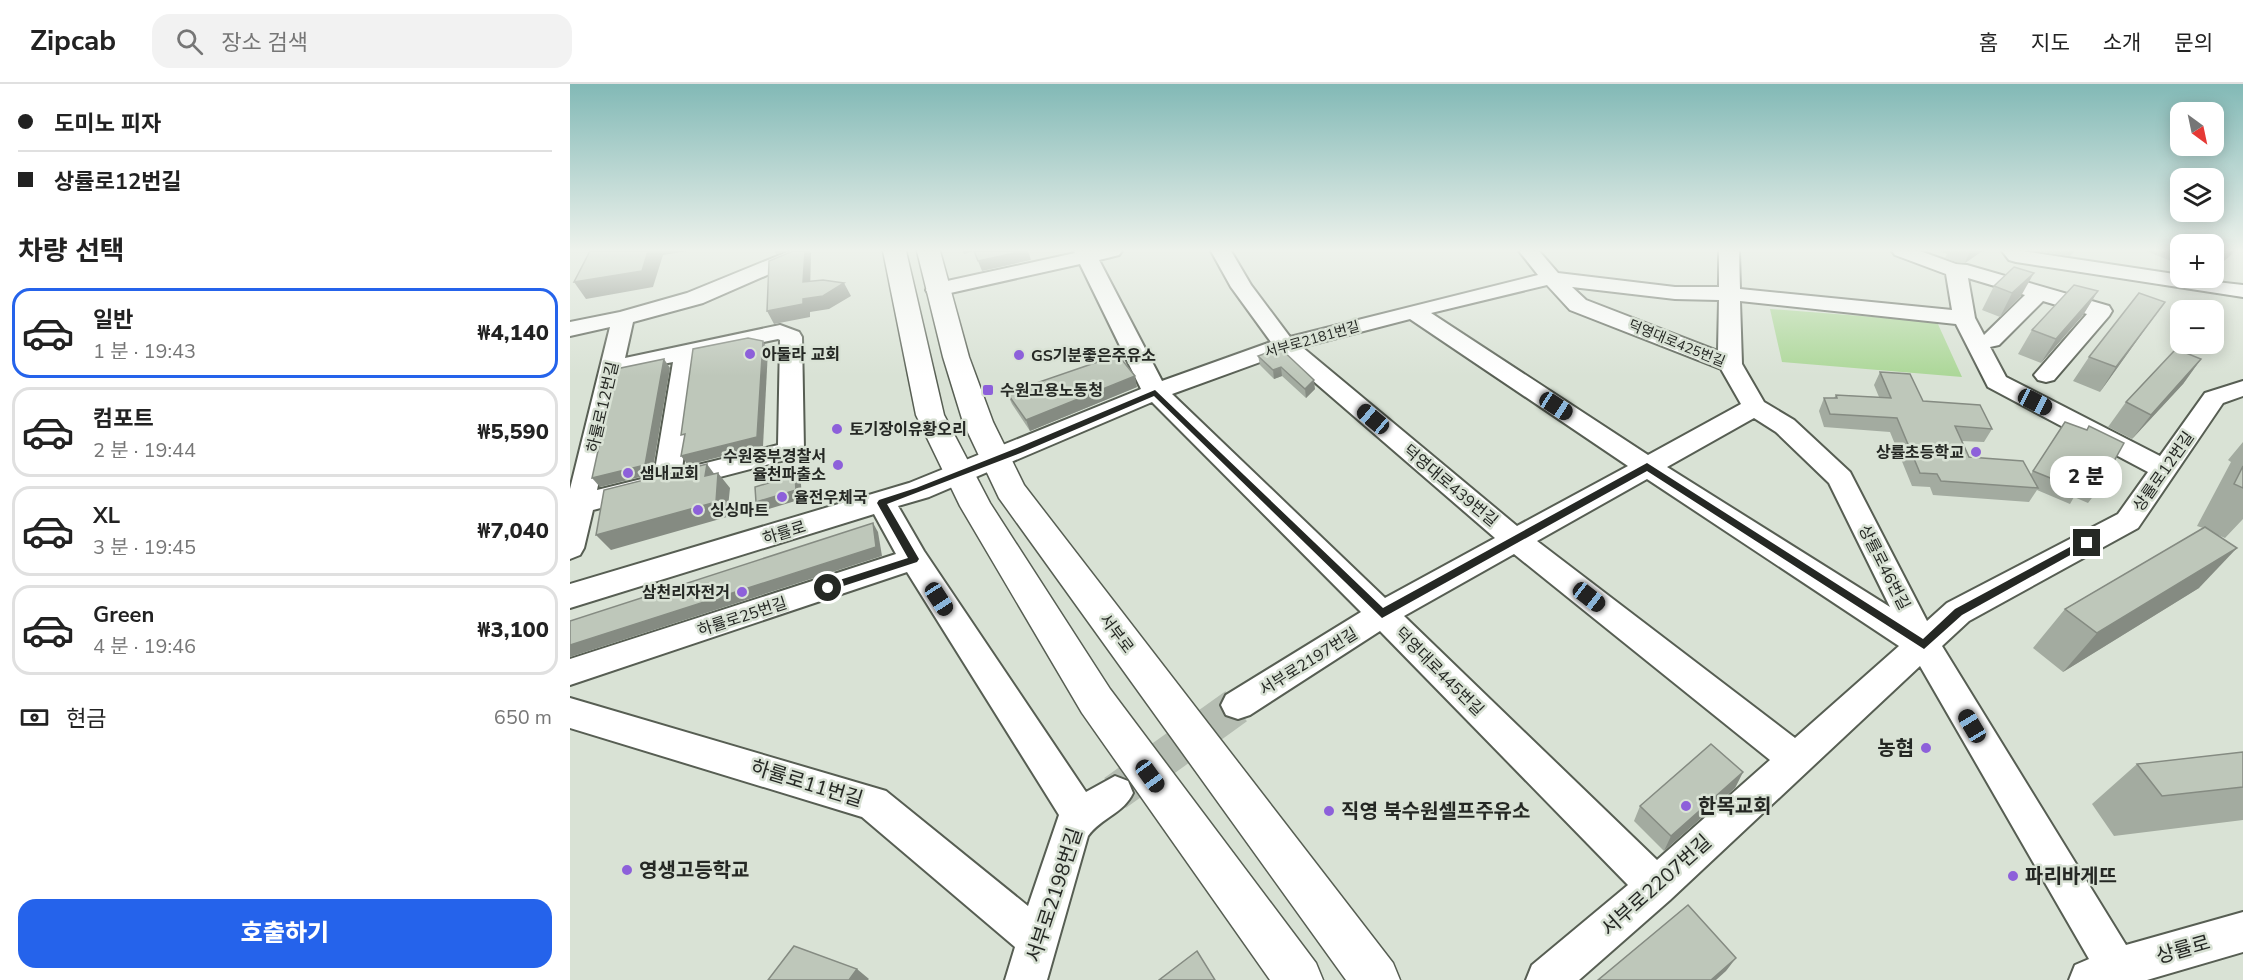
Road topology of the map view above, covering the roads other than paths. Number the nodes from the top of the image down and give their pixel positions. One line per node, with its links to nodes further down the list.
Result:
1 (707, 293): 15 (street)
2 (903, 293): 29 (main road)
3 (938, 293): 26 (main road, 서부로)
4 (1112, 293): 24 (street, 덕영대로445번길)
5 (1246, 293): 18 (street, 덕영대로439번길)
6 (1488, 293): 14 (street, 서부로2181번길)
7 (1567, 293): 20 (street, 덕영대로425번길)
8 (1673, 293): 12 (street, 서부로2181번길)
9 (1964, 293): 13 (street)
10 (1985, 293): 13 (street)
11 (2039, 293): 17 (street); 22 (street)
12 (1731, 294): 13 (street, 서부로2181번길); 20 (street)
13 (1969, 309): 28 (street)
14 (1413, 310): 18 (street, 서부로2181번길); 27 (street)
15 (623, 318): 16 (street); 21 (street, 하률로12번길)
16 (570, 329)
17 (1991, 340)
18 (1285, 345): 24 (street, 서부로2181번길); 33 (street, 덕영대로439번길)
19 (686, 352): 21 (street); 30 (street); 30 (street)
20 (1730, 364): 25 (street, 덕영대로425번길)
21 (610, 368): 32 (street, 하률로12번길)
22 (2046, 375)
23 (2243, 388): 28 (street, 상률로12번길)
24 (1155, 392): 26 (street, 서부로2181번길); 37 (street, 덕영대로445번길)
25 (1755, 407): 27 (street, 서부로2197번길); 38 (street, 상률로46번길)
26 (996, 460): 29 (street, 하률로); 51 (main road, 서부로)
27 (1647, 466): 33 (street, 서부로2197번길); 38 (street)
28 (2164, 469): 38 (street, 상률로12번길)
29 (960, 474): 31 (street, 하률로); 50 (main road)
30 (667, 481): 32 (street)
31 (882, 503): 35 (street); 36 (street, 하률로)
32 (579, 504): 34 (street, 하률로12번길)
33 (1514, 539): 37 (street, 서부로2197번길); 42 (street, 덕영대로439번길)
34 (570, 548)
35 (914, 559): 39 (street, 하률로25번길); 44 (street)
36 (570, 596)
37 (1382, 614): 40 (street, 서부로2197번길); 45 (street, 덕영대로445번길)
38 (1924, 645): 42 (street, 서부로2207번길); 48 (street, 상률로46번길)
39 (570, 672)
40 (1238, 705)
41 (570, 713): 47 (street, 하률로11번길)
42 (1795, 759): 45 (street, 서부로2207번길)
43 (1115, 793): 44 (street, 서부로2198번길)
44 (1081, 816): 47 (street, 서부로2198번길)
45 (1656, 886): 52 (street, 서부로2207번길)
46 (2243, 932): 48 (street, 상률로)
47 (1038, 940): 49 (street, 서부로2198번길)
48 (2103, 974)
49 (1026, 980)
50 (1299, 980)
51 (1377, 980)
52 (1547, 980)

